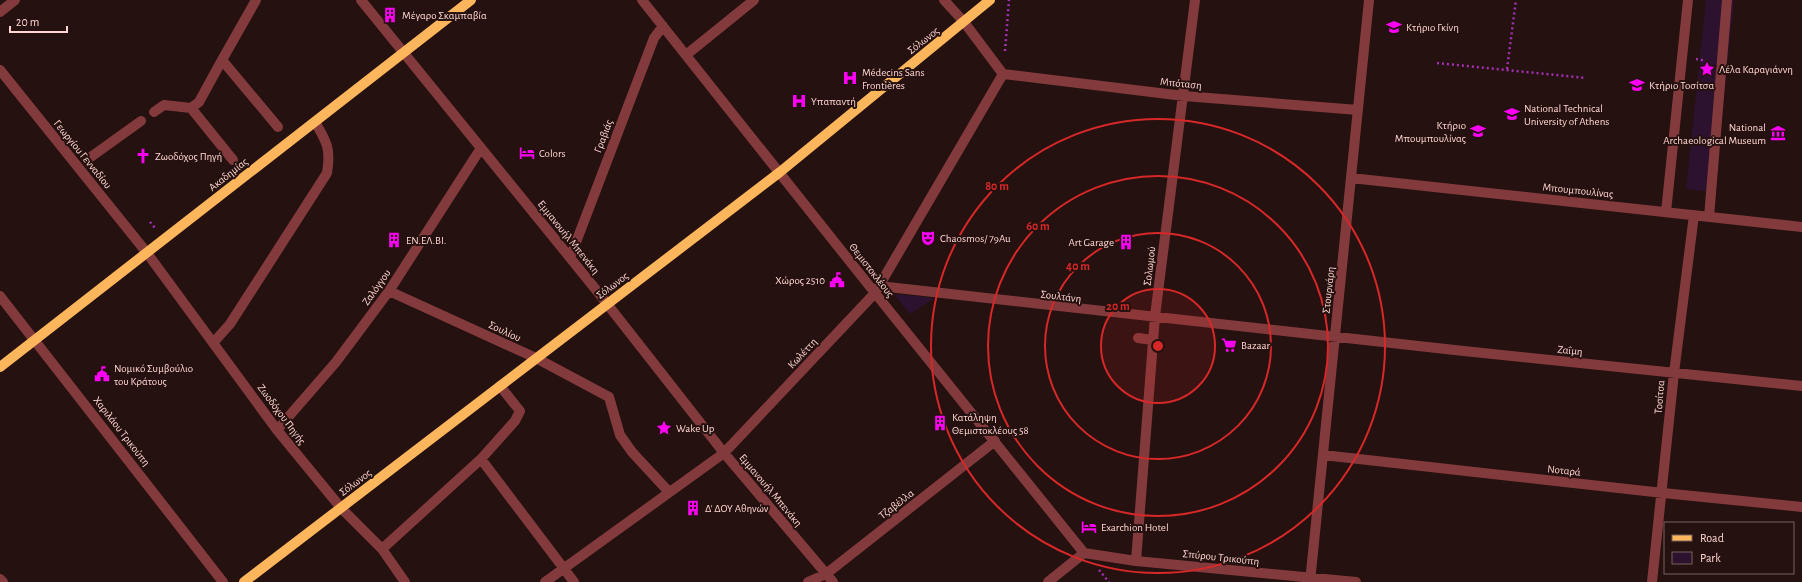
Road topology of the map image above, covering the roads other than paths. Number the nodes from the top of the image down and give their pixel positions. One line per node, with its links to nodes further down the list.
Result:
1 (15, 0): 13 (street)
2 (256, 0): 18 (street)
3 (361, 0): 16 (street, Εμμανουήλ Μπενάκη)
4 (471, 0): 16 (main road, Ακαδημίας)
5 (642, 0): 15 (street, Θεμιστοκλέους)
6 (754, 0): 17 (street)
7 (944, 0): 14 (street)
8 (990, 0): 14 (main road, Σόλωνος)
9 (1195, 0): 21 (street, Σολωμού)
10 (1369, 0): 23 (street, Στουρνάρη)
11 (1688, 0): 33 (street)
12 (1727, 0): 35 (street)
13 (0, 12)
14 (964, 22): 20 (street); 31 (main road, Σόλωνος)
15 (663, 26): 17 (street, Θεμιστοκλέους); 38 (street, Γραβιάς)
16 (404, 53): 26 (main road, Ακαδημίας); 28 (street, Εμμανουήλ Μπενάκη)
17 (686, 55): 31 (street, Θεμιστοκλέους)
18 (222, 60): 22 (street); 27 (street)
19 (0, 70): 37 (street, Γεωργίου Γενναδίου)
20 (1003, 74): 21 (street, Μπόταση); 39 (street, Κωλέττη)
21 (1184, 96): 23 (street, Μπόταση); 43 (street, Σολωμού)
22 (192, 108): 24 (street); 30 (street)
23 (1358, 110): 32 (street, Στουρνάρη)
24 (154, 112)
25 (141, 121): 29 (street)
26 (315, 122): 37 (main road, Ακαδημίας); 48 (street)
27 (278, 126)
28 (482, 148): 38 (street, Εμμανουήλ Μπενάκη); 40 (street, Ζαλόγγου)
29 (88, 159)
30 (233, 160)
31 (780, 172): 39 (street, Θεμιστοκλέους); 42 (main road, Σόλωνος)
32 (1351, 178): 33 (street, Μπουμπουλίνας); 44 (street, Στουρνάρη)
33 (1666, 212): 34 (street, Μπουμπουλίνας)
34 (1694, 215): 35 (street, Μπουμπουλίνας); 51 (street, Τοσίτσα)
35 (1709, 217): 36 (street, Μπουμπουλίνας)
36 (1802, 227)
37 (147, 253): 46 (main road, Ακαδημίας); 48 (street, Ζωοδόχου Πηγής)
38 (570, 258): 42 (street, Εμμανουήλ Μπενάκη)
39 (877, 290): 43 (street, Σουλτάνη); 55 (street, Θεμιστοκλέους); 56 (street, Κωλέττη)
40 (389, 291): 49 (street, Σουλίου); 54 (street, Ζαλόγγου)
41 (0, 296): 46 (street, Χαριλάου Τρικούπη)
42 (607, 304): 49 (main road, Σόλωνος); 56 (street, Εμμανουήλ Μπενάκη)
43 (1155, 316): 44 (street, Σουλτάνη); 47 (street, Σολωμού)
44 (1335, 337): 51 (street, Ζαΐμη); 57 (street, Στουρνάρη)
45 (1138, 338): 47 (street)
46 (35, 340): 50 (main road, Ακαδημίας); 71 (street, Χαριλάου Τρικούπη)
47 (1153, 340): 65 (street, Σολωμού)
48 (213, 343): 54 (street, Ζωοδόχου Πηγής)
49 (536, 358): 52 (main road, Σόλωνος); 59 (street, Σουλίου)
50 (0, 367)
51 (1674, 373): 53 (street, Ζαΐμη); 60 (street, Τοσίτσα)
52 (500, 386): 58 (street); 62 (main road, Σόλωνος)
53 (1802, 386)
54 (277, 430): 62 (street, Ζωοδόχου Πηγής)
55 (996, 441): 64 (street, Θεμιστοκλέους); 67 (street, Τζαβέλλα)
56 (724, 453): 59 (street, Κωλέττη); 67 (street, Εμμανουήλ Μπενάκη)
57 (1323, 455): 60 (street, Νοταρά); 69 (street, Στουρνάρη)
58 (481, 459): 63 (street); 66 (street)
59 (669, 492): 66 (street, Κωλέττη)
60 (1663, 493): 61 (street, Νοταρά); 80 (street, Τοσίτσα)
61 (1802, 507)
62 (341, 508): 63 (street, Ζωοδόχου Πηγής); 72 (main road, Σόλωνος)
63 (382, 549): 73 (street, Ζωοδόχου Πηγής)
64 (1084, 553): 65 (street, Σπύρου Τρικούπη); 78 (street)
65 (1136, 561): 69 (street, Σπύρου Τρικούπη)
66 (562, 569): 74 (street, Κωλέττη); 75 (street)
67 (826, 574): 76 (street, Τζαβέλλα); 77 (street, Εμμανουήλ Μπενάκη)
68 (0, 579): 70 (street)
69 (1310, 580): 79 (street, Σπύρου Τρικούπη)
70 (2, 582)
71 (224, 582)
72 (244, 582)
73 (405, 582)
74 (545, 582)
75 (574, 582)
76 (808, 582)
77 (833, 582)
78 (1048, 582)
79 (1356, 582)
80 (1652, 582)

